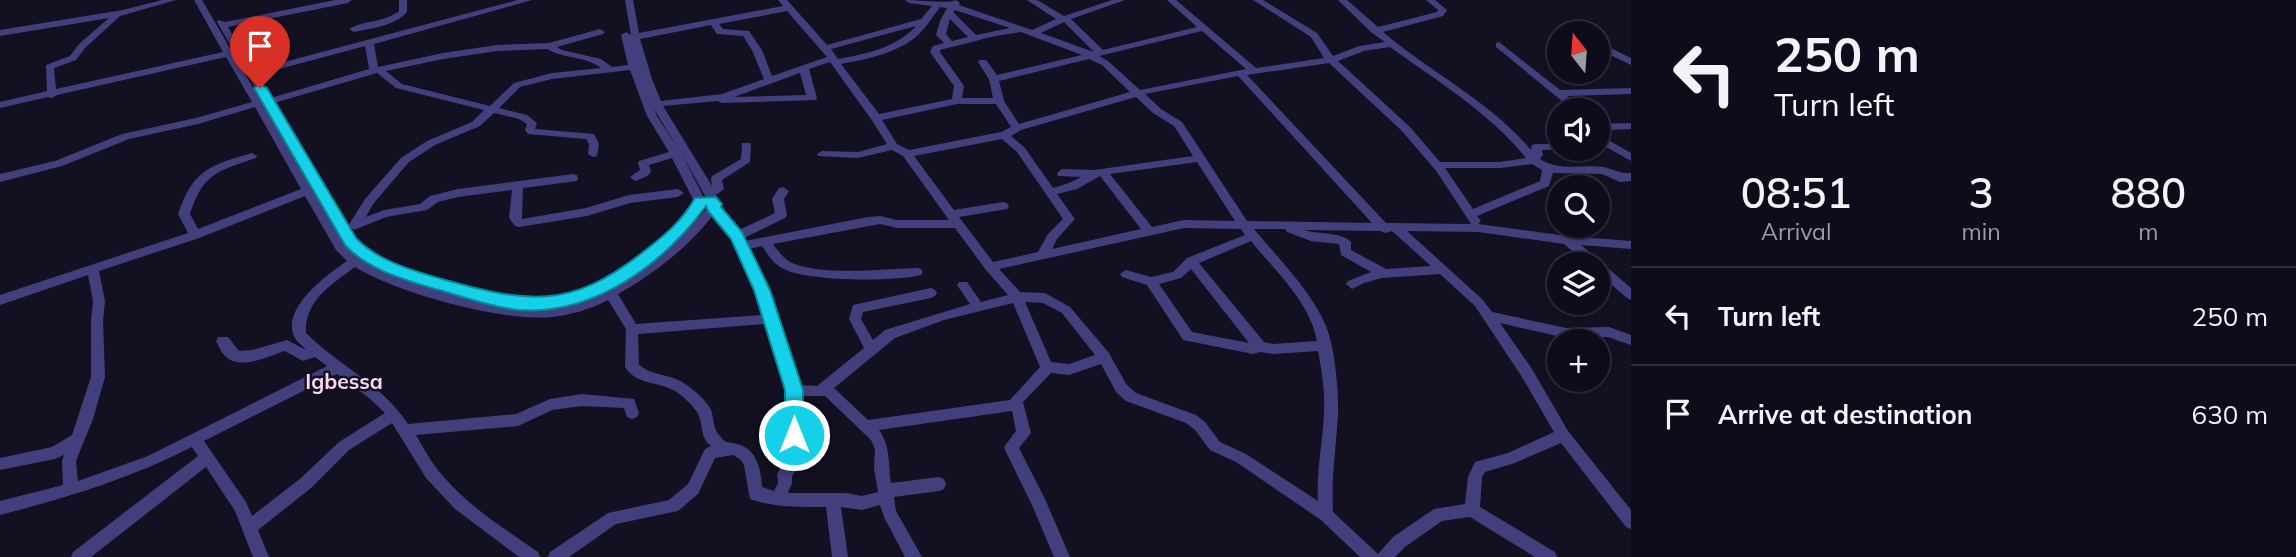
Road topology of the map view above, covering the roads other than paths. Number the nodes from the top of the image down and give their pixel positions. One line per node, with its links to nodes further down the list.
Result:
1 (172, 0): 19 (street)
2 (198, 0): 38 (street)
3 (208, 0): 23 (street)
4 (348, 0): 23 (street)
5 (402, 0): 25 (street)
6 (528, 0): 32 (street)
7 (621, 0): 44 (street)
8 (629, 0): 30 (street)
9 (909, 0): 17 (street)
10 (1031, 0): 20 (street)
11 (1121, 0): 20 (street)
12 (1171, 0): 24 (street)
13 (1258, 0): 41 (street)
14 (1342, 0): 26 (street)
15 (1430, 0): 26 (street)
16 (785, 4): 22 (street); 40 (street)
17 (937, 5): 18 (street); 21 (street)
18 (954, 6): 27 (street); 31 (street); 33 (street)
19 (117, 14): 29 (street); 56 (street)
20 (1064, 18): 27 (street); 39 (street)
21 (925, 21): 40 (street); 40 (street)
22 (713, 22): 30 (street); 52 (street)
23 (223, 24): 49 (street)
24 (1204, 28): 39 (street); 48 (street)
25 (354, 29)
26 (1375, 30): 34 (street)
27 (1030, 31): 31 (street); 39 (street)
28 (600, 32): 36 (street)
29 (0, 33)
30 (635, 37): 62 (street)
31 (974, 38): 33 (street)
32 (369, 43): 47 (street); 49 (street)
33 (948, 43): 60 (street)
34 (1392, 44): 41 (street); 81 (street)
35 (1499, 45): 55 (street)
36 (549, 46): 46 (street); 47 (street)
37 (1610, 51): 43 (street)
38 (229, 54): 56 (street); 61 (street)
39 (1097, 54): 51 (street); 54 (street)
40 (831, 56): 45 (street); 65 (street)
41 (1332, 61): 48 (street); 82 (street)
42 (983, 62): 51 (street)
43 (1631, 62)
44 (634, 67): 46 (street); 74 (street)
45 (804, 68): 52 (street); 57 (street)
46 (609, 69): 64 (street)
47 (377, 70): 61 (street); 64 (street)
48 (1254, 71): 50 (street)
49 (253, 73): 61 (street)
50 (1240, 73): 54 (street); 104 (street)
51 (994, 79): 59 (street)
52 (769, 80): 57 (street)
53 (1631, 91): 55 (street)
54 (1137, 93): 68 (street); 79 (street)
55 (1558, 93): 58 (street)
56 (52, 94): 63 (street)
57 (716, 98): 62 (street)
58 (1564, 98)
59 (999, 100): 60 (street); 68 (street)
60 (957, 101): 65 (street)
61 (263, 103): 88 (street); 91 (street); 106 (street)
62 (657, 104): 95 (street)
63 (2, 105)
64 (490, 110): 75 (street); 100 (street)
65 (877, 118): 71 (street)
66 (1631, 126): 67 (street)
67 (1610, 127)
68 (1017, 128): 69 (street)
69 (1004, 135): 77 (street); 94 (street)
70 (746, 145): 95 (street)
71 (893, 146): 76 (street); 77 (street)
72 (1610, 146): 80 (street)
73 (1547, 148): 81 (street)
74 (677, 153): 86 (street); 96 (street)
75 (593, 154)
76 (821, 154)
77 (907, 154): 99 (street)
78 (252, 156): 107 (street)
79 (1200, 158): 85 (street); 101 (street)
80 (1631, 158)
81 (1534, 160): 82 (street); 83 (street)
82 (1438, 165): 98 (street)
83 (1548, 169): 87 (street); 98 (street)
84 (1062, 173): 85 (street)
85 (1099, 173): 94 (street); 105 (street)
86 (635, 177)
87 (1631, 177)
88 (0, 178)
89 (573, 178): 90 (street)
90 (518, 184): 93 (street); 100 (street)
91 (307, 191): 107 (street); 116 (street)
92 (783, 191): 110 (street)
93 (678, 192)
94 (1051, 192): 114 (street)
95 (712, 203): 96 (street); 110 (street); 128 (street)
96 (699, 204): 106 (street)
97 (1003, 206): 99 (street)
98 (1471, 214): 103 (street)
99 (955, 219): 111 (street); 117 (street)
100 (356, 225): 106 (street)
101 (1244, 225): 102 (street); 105 (street); 108 (street)
102 (1284, 226): 104 (street); 122 (street)
103 (1479, 228): 104 (street); 109 (street)
104 (1391, 229): 119 (street)
105 (1148, 230): 114 (street)
106 (344, 231)
107 (195, 234): 118 (street)
108 (1253, 236): 115 (street); 138 (street)
109 (1568, 240): 112 (street); 113 (street)
110 (740, 241): 111 (street); 134 (street)
111 (765, 242): 120 (street)
112 (1631, 244)
113 (1581, 252)
114 (1042, 256): 117 (street)
115 (1191, 261): 124 (street); 139 (street)
116 (354, 262): 128 (street); 141 (street)
117 (990, 267): 130 (street)
118 (93, 270): 131 (street); 152 (street)
119 (1440, 270): 122 (street); 133 (street)
120 (917, 272)
121 (1126, 274): 124 (street)
122 (1387, 275): 125 (street)
123 (1610, 277): 129 (street)
124 (1151, 282): 139 (street)
125 (1352, 284)
126 (963, 285): 132 (street)
127 (931, 293): 140 (street)
128 (611, 294): 135 (street)
129 (1631, 295)
130 (1017, 297): 132 (street); 142 (street); 144 (street)
131 (0, 300)
132 (978, 307): 140 (street)
133 (1488, 316): 136 (street); 153 (street)
134 (772, 319): 135 (street); 146 (street)
135 (632, 329): 155 (street)
136 (1631, 340)
137 (223, 341): 141 (street)
138 (1324, 346): 139 (street); 165 (street)
139 (1260, 347)
140 (871, 348): 145 (street)
141 (315, 352): 143 (street)
142 (1104, 357): 144 (street); 165 (street)
143 (338, 367): 149 (street); 154 (street)
144 (1048, 367): 147 (street)
145 (825, 388): 146 (street); 150 (street)
146 (794, 390): 161 (street)
147 (1016, 405): 150 (street); 174 (street)
148 (632, 413): 151 (street)
149 (394, 415): 151 (street); 167 (street)
150 (866, 426): 160 (street)
151 (404, 430): 170 (street)
152 (79, 435): 157 (street); 159 (street)
153 (1563, 435): 164 (street); 166 (street)
154 (195, 439): 156 (street); 159 (street)
155 (720, 449): 161 (street); 171 (street)
156 (206, 458): 167 (street); 168 (street)
157 (0, 464)
158 (939, 485): 160 (street)
159 (71, 489): 163 (street)
160 (885, 494): 162 (street); 173 (street)
161 (778, 500): 162 (street)
162 (834, 500): 172 (street)
163 (0, 508)
164 (1472, 510): 176 (street); 177 (street)
165 (1326, 515): 175 (street)
166 (1631, 522)
167 (250, 527): 169 (street)
168 (79, 557)
169 (261, 557)
170 (532, 557)
171 (556, 557)
172 (840, 557)
173 (914, 557)
174 (1062, 557)
175 (1371, 557)
176 (1384, 557)
177 (1549, 557)

